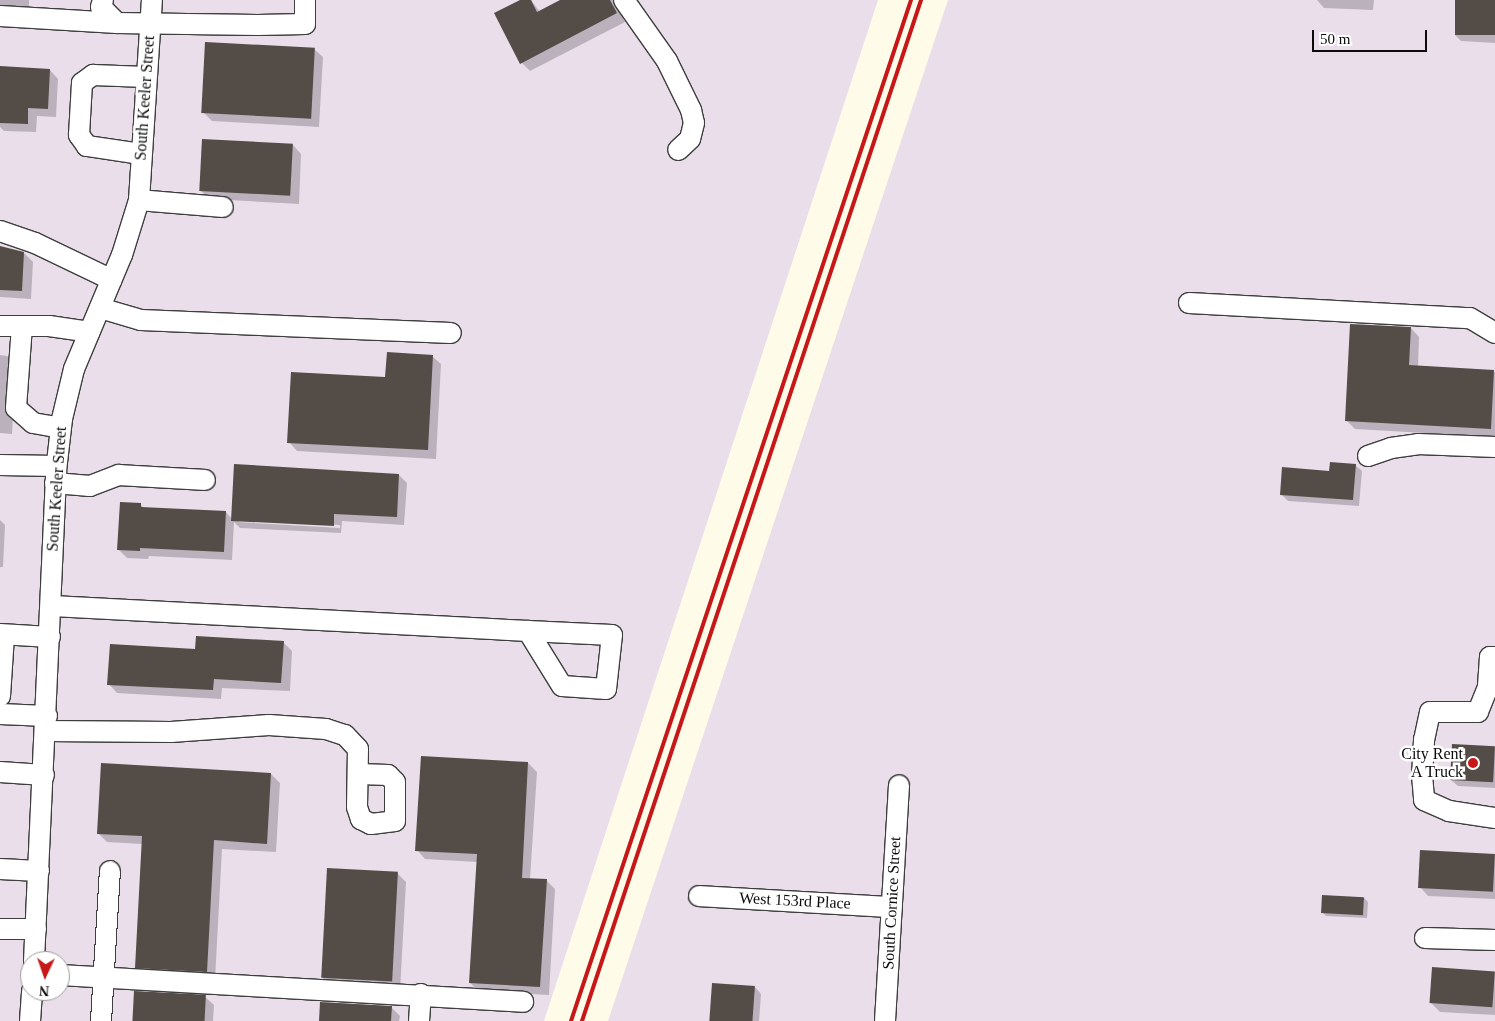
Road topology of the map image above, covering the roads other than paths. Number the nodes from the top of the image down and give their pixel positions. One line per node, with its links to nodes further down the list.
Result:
1 (103, 0): 6 (street)
2 (152, 0): 7 (street, South Keeler Street)
3 (305, 0): 7 (street)
4 (624, 0): 9 (street)
5 (0, 16): 6 (street)
6 (117, 23): 7 (street)
7 (150, 23): 8 (street, South Keeler Street)
8 (146, 77): 10 (street, South Keeler Street); 10 (street)
9 (678, 150)
10 (141, 154): 11 (street, South Keeler Street)
11 (139, 200): 12 (street); 14 (street, South Keeler Street)
12 (223, 207)
13 (0, 231): 14 (street)
14 (112, 280): 16 (street, South Keeler Street)
15 (1189, 304): 20 (street)
16 (100, 308): 19 (street, South Keeler Street); 21 (street)
17 (0, 326): 18 (street)
18 (22, 326): 19 (street); 22 (street)
19 (90, 332): 22 (street, South Keeler Street)
20 (1495, 333)
21 (451, 334)
22 (60, 428): 26 (street, South Keeler Street)
23 (1495, 447): 24 (street)
24 (1368, 456)
25 (0, 465): 26 (street)
26 (56, 475): 27 (street); 28 (street, South Keeler Street)
27 (205, 480)
28 (52, 606): 29 (street); 31 (street, South Keeler Street)
29 (528, 631)
30 (2, 635): 31 (street); 33 (street)
31 (50, 636): 35 (street, South Keeler Street)
32 (1495, 658): 40 (street)
33 (0, 696)
34 (0, 714): 35 (street)
35 (47, 724): 37 (street); 38 (street, South Keeler Street)
36 (0, 772): 38 (street)
37 (359, 774)
38 (44, 775): 42 (street, South Keeler Street)
39 (899, 785): 45 (street, South Cornice Street)
40 (1495, 818)
41 (0, 869): 42 (street)
42 (39, 870): 47 (street, South Keeler Street)
43 (110, 871): 52 (street)
44 (699, 896): 45 (street, West 153rd Place)
45 (892, 906): 59 (street, South Cornice Street)
46 (0, 929): 47 (street)
47 (36, 929): 50 (street, South Keeler Street)
48 (1425, 938): 49 (street)
49 (1495, 940)
50 (35, 951)
51 (70, 976): 52 (street)
52 (103, 978): 53 (street); 57 (street)
53 (421, 994): 55 (street); 58 (street)
54 (31, 1001): 56 (street)
55 (523, 1002)
56 (30, 1021)
57 (101, 1021)
58 (419, 1021)
59 (885, 1021)

